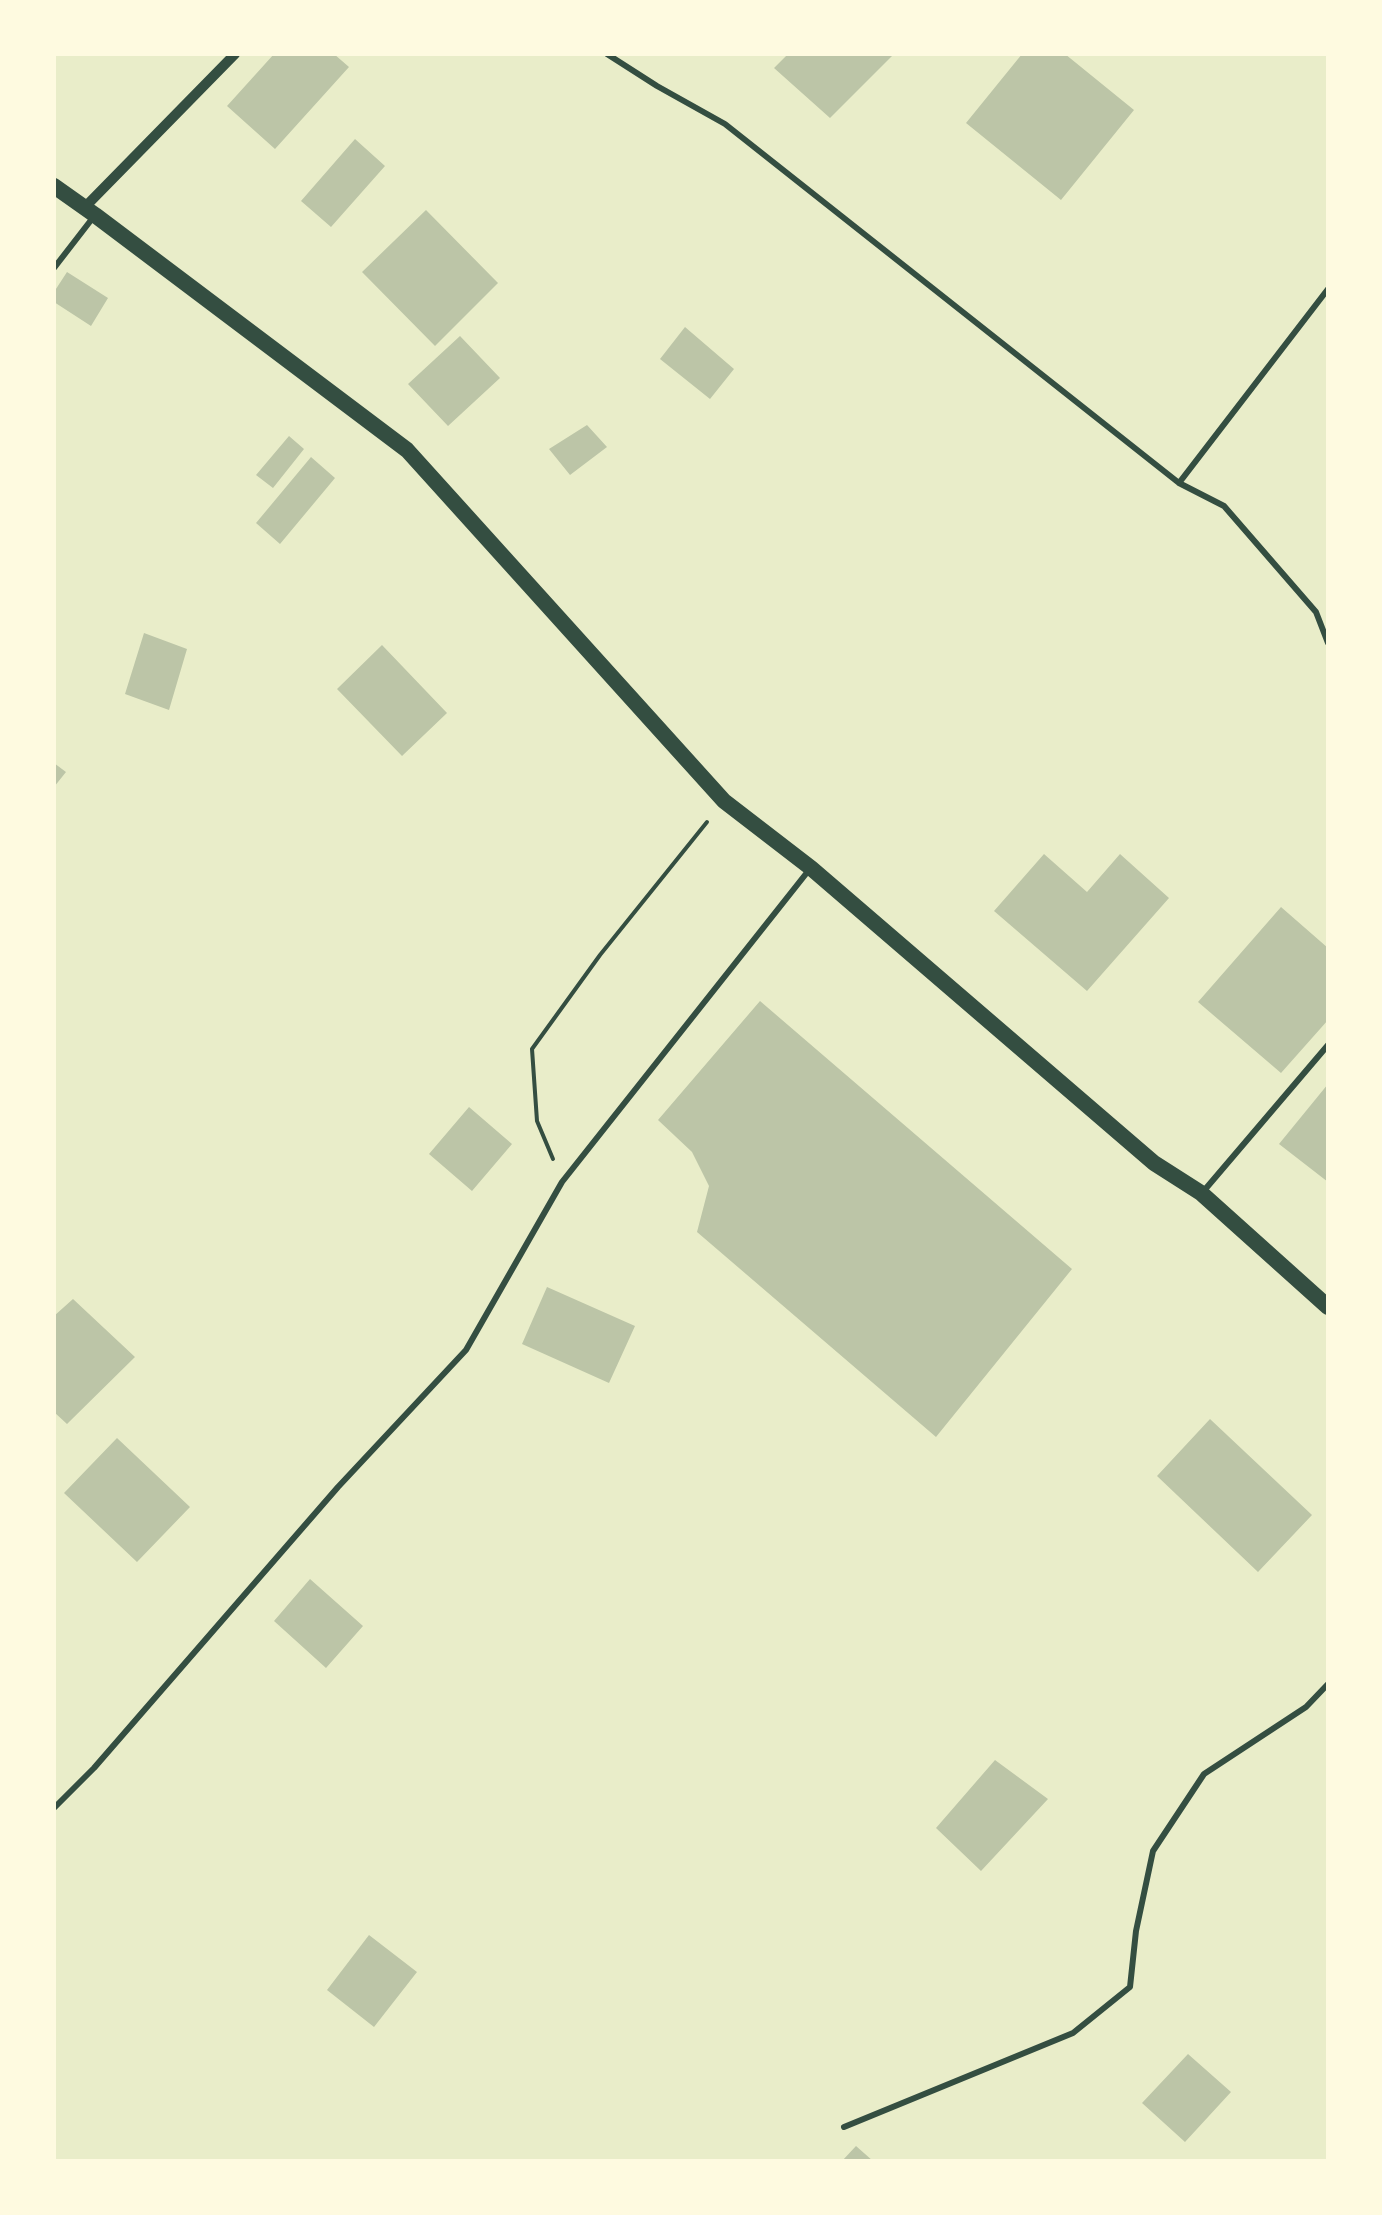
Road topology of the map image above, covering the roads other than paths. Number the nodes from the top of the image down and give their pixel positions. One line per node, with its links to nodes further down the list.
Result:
1 (235, 54): 4 (street)
2 (607, 54): 7 (street)
3 (54, 186): 4 (highway)
4 (90, 211): 5 (street); 9 (highway)
5 (54, 268)
6 (1328, 289): 7 (street)
7 (1179, 483): 8 (street)
8 (1328, 643)
9 (810, 868): 11 (highway); 14 (street)
10 (1328, 1045): 11 (street)
11 (1201, 1193): 12 (highway)
12 (1328, 1307)
13 (1328, 1684): 15 (street)
14 (54, 1808)
15 (844, 2127)

